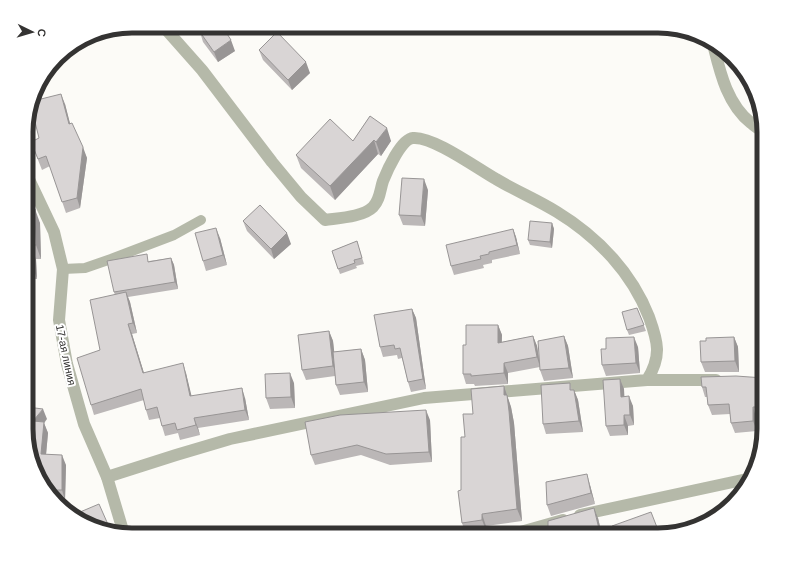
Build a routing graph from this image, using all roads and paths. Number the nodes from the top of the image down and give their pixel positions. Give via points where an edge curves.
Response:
1 (169, 33) edge
2 (715, 51) edge
3 (757, 126) edge
4 (33, 188) edge
5 (201, 220) dead end
6 (63, 269) junction
7 (647, 380) junction
8 (728, 380) edge
9 (107, 478) junction
10 (743, 480) edge
11 (122, 527) edge
12 (535, 528) edge

1 - 7 street via 202,70 301,197 325,220 350,218 373,207 400,148 405,140 413,138 432,142 557,212 608,252 628,276 642,300 658,340 654,369
2 - 3 street via 728,94 742,116
4 - 6 street, 17-ая линия via 54,232
5 - 6 lane via 174,235 111,259 85,268
6 - 9 street, 17-ая линия via 59,320 67,364 84,424
7 - 8 street
7 - 9 street via 424,398 230,439
9 - 11 street, 17-ая линия
10 - 12 street via 592,512

